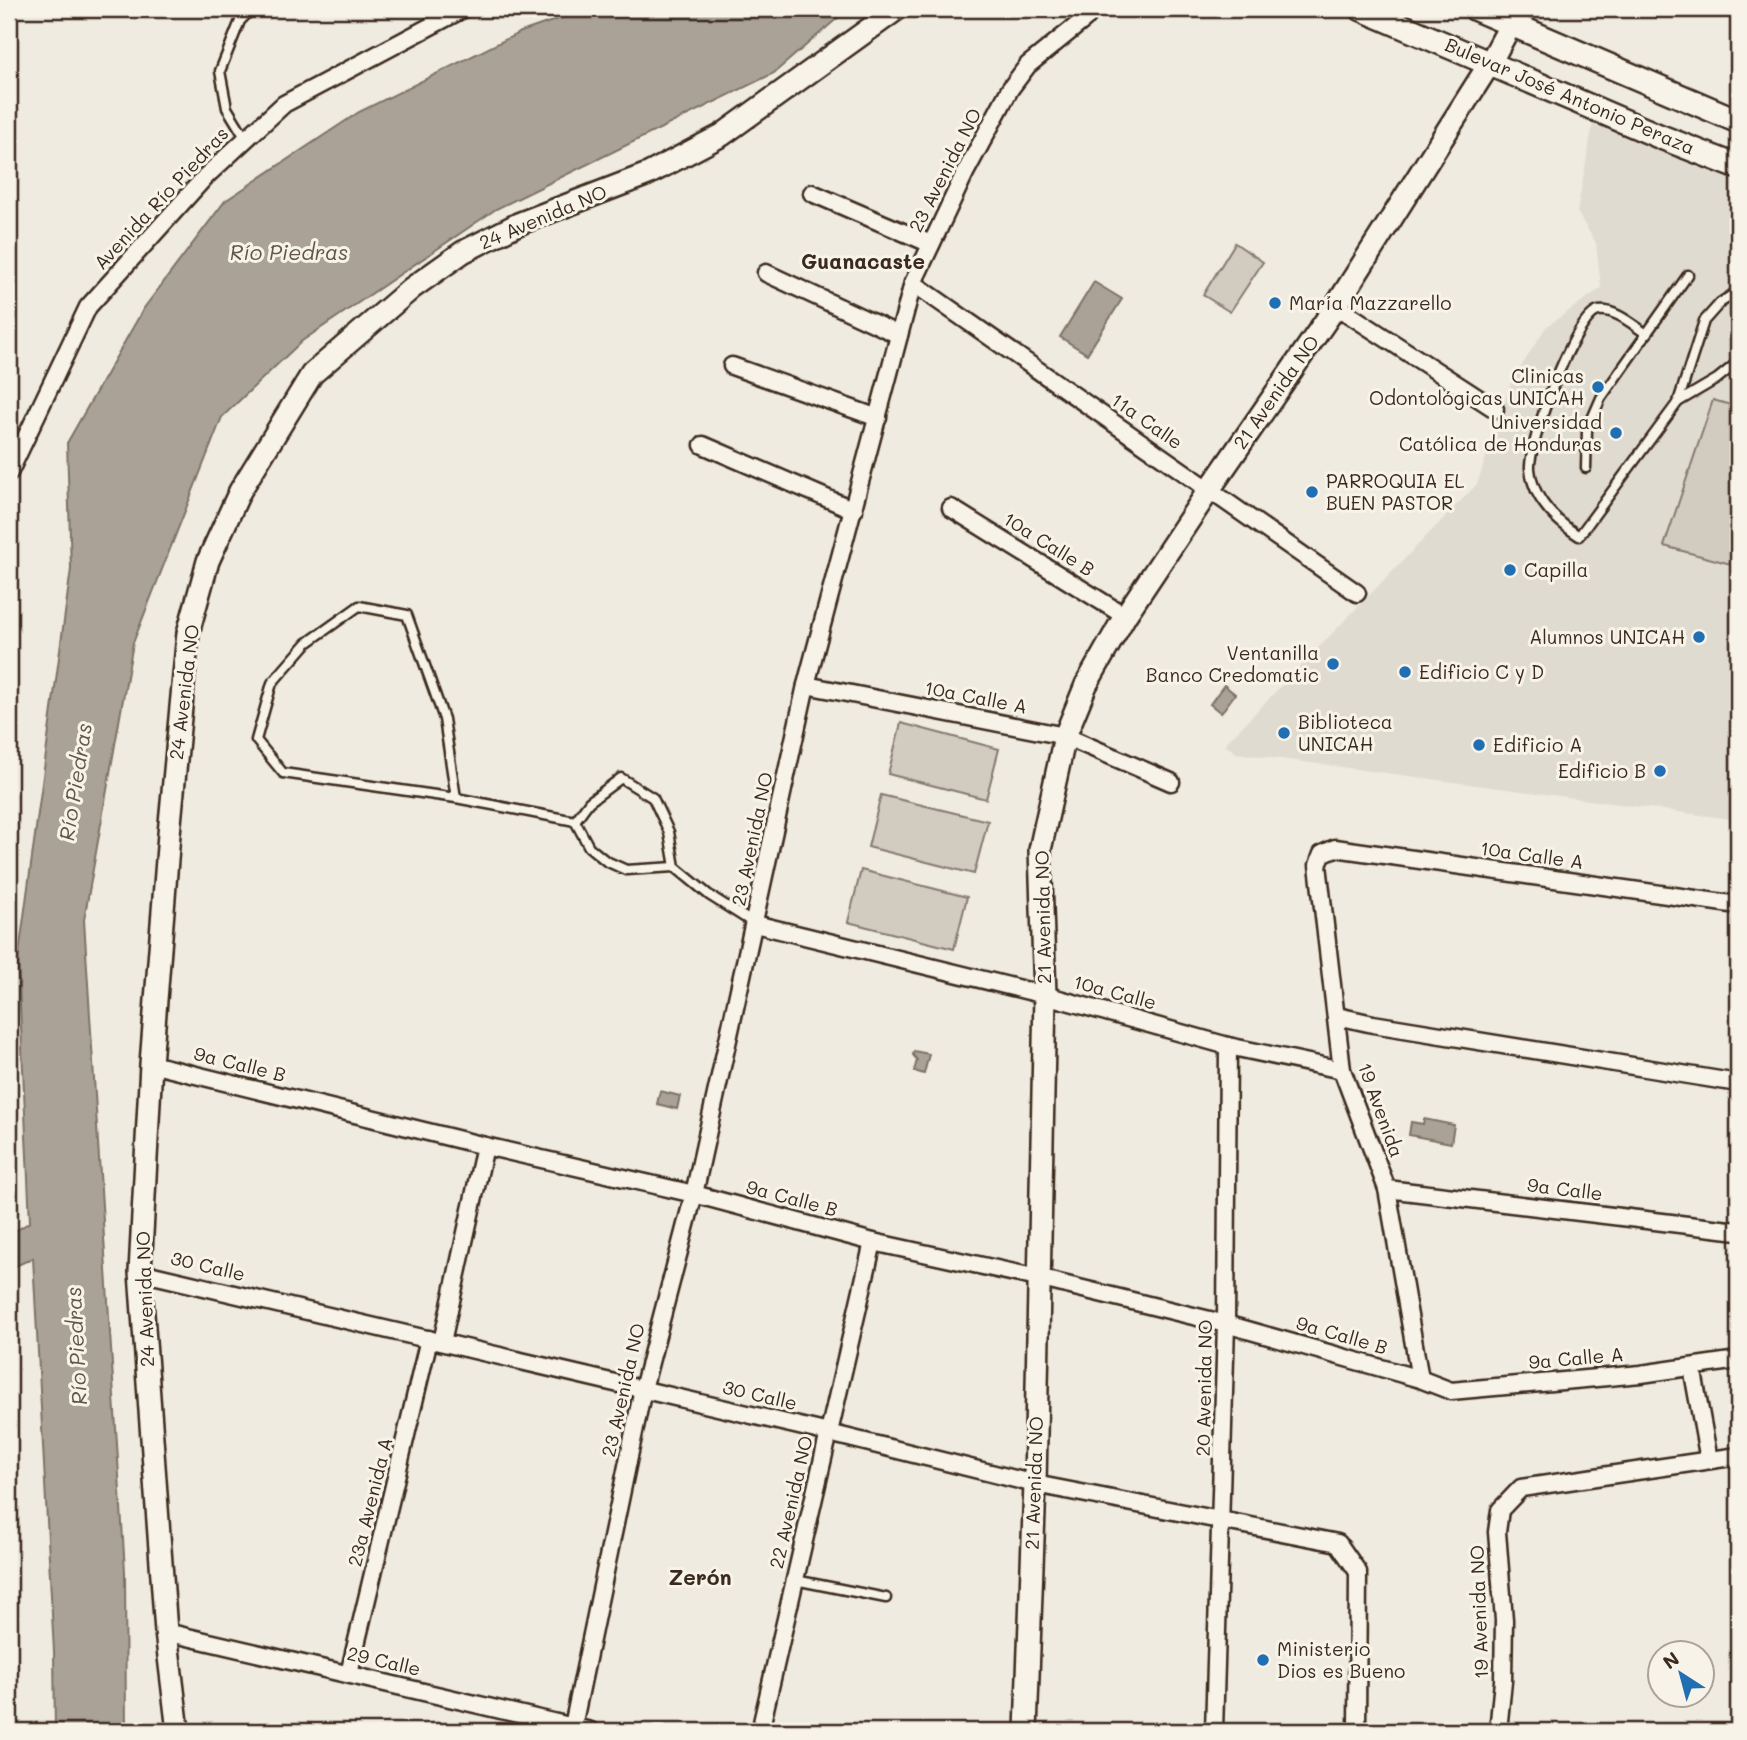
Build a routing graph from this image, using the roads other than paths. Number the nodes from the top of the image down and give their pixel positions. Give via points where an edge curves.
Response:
1 (252, 9) edge
2 (463, 9) edge
3 (897, 9) edge
4 (1093, 9) edge
5 (1362, 9) edge
6 (1476, 9) edge
7 (1511, 24) junction
8 (1490, 63) junction
9 (1738, 121) edge
10 (246, 139) junction
11 (1733, 167) edge
12 (813, 193) dead end
13 (931, 244) junction
14 (766, 273) dead end
15 (1689, 275) dead end
16 (913, 283) junction
17 (1738, 291) edge
18 (1336, 306) junction
19 (1647, 334) junction
20 (899, 335) junction
21 (1738, 362) edge
22 (732, 366) dead end
23 (1678, 402) junction
24 (1495, 409) dead end
25 (878, 418) junction
26 (703, 445) dead end
27 (1587, 468) dead end
28 (9, 473) edge
29 (1209, 490) junction
30 (951, 508) dead end
31 (854, 510) junction
32 (1357, 593) dead end
33 (1125, 616) junction
34 (806, 685) junction
35 (1065, 736) junction
36 (1171, 782) dead end
37 (456, 798) junction
38 (575, 821) junction
39 (1322, 854) joint
40 (675, 867) junction
41 (1738, 905) edge
42 (755, 924) junction
43 (1045, 995) junction
44 (1338, 1016) junction
45 (1228, 1046) junction
46 (151, 1064) junction
47 (1342, 1070) junction
48 (1738, 1083) edge
49 (485, 1146) junction
50 (1387, 1189) junction
51 (694, 1194) junction
52 (1738, 1231) edge
53 (873, 1242) junction
54 (140, 1272) junction
55 (1038, 1278) junction
56 (1226, 1324) junction
57 (436, 1341) junction
58 (1738, 1360) edge
59 (1692, 1367) junction
60 (1420, 1379) junction
61 (643, 1389) junction
62 (828, 1433) junction
63 (1738, 1456) edge
64 (1709, 1460) junction
65 (1035, 1484) junction
66 (1221, 1520) junction
67 (795, 1580) junction
68 (886, 1598) dead end
69 (166, 1632) junction
70 (349, 1674) junction
71 (573, 1729) edge
72 (178, 1731) edge
73 (590, 1731) edge
74 (760, 1731) edge
75 (1026, 1731) edge
76 (1214, 1731) edge
77 (1357, 1731) edge
78 (1498, 1731) edge

1 - 10 lane via 240,22 220,71 227,108
2 - 10 street, Avenida Río Piedras via 284,104
3 - 46 street, 24 Avenida NO via 722,135 648,174 518,224 463,252 412,288 312,374 240,491 208,561 188,633
4 - 13 street, 23 Avenida NO via 1028,65 1010,89
5 - 8 main road, Bulevar José Antonio Peraza
6 - 7 main road
7 - 8 street, 21 Avenida NO
7 - 9 main road
8 - 11 main road, Bulevar José Antonio Peraza
8 - 18 street, 21 Avenida NO
10 - 28 street, Avenida Río Piedras via 206,176 88,307
12 - 13 street
13 - 16 street, 23 Avenida NO
14 - 20 street
15 - 19 lane
16 - 20 street, 23 Avenida NO
16 - 29 street, 11a Calle
17 - 23 lane via 1704,321
18 - 24 street
18 - 29 street, 21 Avenida NO
19 - 23 lane via 1622,317 1594,312 1559,368 1530,468 1545,507 1560,524 1579,536
19 - 27 lane via 1601,398 1587,430
20 - 25 street, 23 Avenida NO
21 - 23 lane
22 - 25 street
25 - 31 street, 23 Avenida NO
26 - 31 street
29 - 32 street, 11a Calle
29 - 33 street, 21 Avenida NO
30 - 33 street, 10a Calle B
31 - 34 street, 23 Avenida NO
33 - 35 street, 21 Avenida NO via 1086,685
34 - 35 street, 10a Calle A
34 - 42 street, 23 Avenida NO
35 - 36 street, 10a Calle A
35 - 43 street, 21 Avenida NO via 1040,850
37 - 37 lane via 283,773 256,740 272,683 307,643 359,606 407,615 444,719
37 - 38 lane
38 - 40 lane via 589,847 606,861 626,870
38 - 40 lane via 589,802 621,778 653,798 670,832
39 - 41 street, 10a Calle A via 1335,848
39 - 44 street, 19 Avenida via 1318,865
40 - 42 lane
42 - 43 street, 10a Calle
42 - 51 street, 23 Avenida NO
43 - 45 street, 10a Calle
43 - 55 street, 21 Avenida NO
44 - 47 street, 19 Avenida
44 - 48 street
45 - 47 street, 10a Calle
45 - 56 street, 20 Avenida NO
46 - 49 street, 9a Calle B
46 - 54 street, 24 Avenida NO
47 - 50 street, 19 Avenida
49 - 51 street, 9a Calle B
49 - 57 street, 23a Avenida A
50 - 52 street, 9a Calle
50 - 60 street, 19 Avenida
51 - 53 street, 9a Calle B
51 - 61 street, 23 Avenida NO
53 - 55 street, 9a Calle B
53 - 62 street, 22 Avenida NO
54 - 57 street, 30 Calle
54 - 69 street, 24 Avenida NO
55 - 56 street, 9a Calle B
55 - 65 street, 21 Avenida NO
56 - 60 street, 9a Calle B
56 - 66 street, 20 Avenida NO
57 - 61 street, 30 Calle
57 - 70 street, 23a Avenida A via 411,1422
58 - 59 street, 9a Calle A
59 - 60 street, 9a Calle A via 1451,1391
59 - 64 street
61 - 62 street, 30 Calle
61 - 71 street, 23 Avenida NO
62 - 65 street, 30 Calle
62 - 67 street, 22 Avenida NO
63 - 64 street
64 - 78 street, 19 Avenida NO via 1521,1488 1500,1510 1497,1532 1504,1620
65 - 66 street, 30 Calle
65 - 75 street, 21 Avenida NO
66 - 76 street, 20 Avenida NO
66 - 77 street, 30 Calle via 1338,1543 1358,1572
67 - 68 lane
67 - 74 street, 22 Avenida NO
69 - 70 street, 29 Calle
69 - 72 street, 24 Avenida NO
70 - 71 street, 29 Calle
71 - 73 street, 29 Calle

